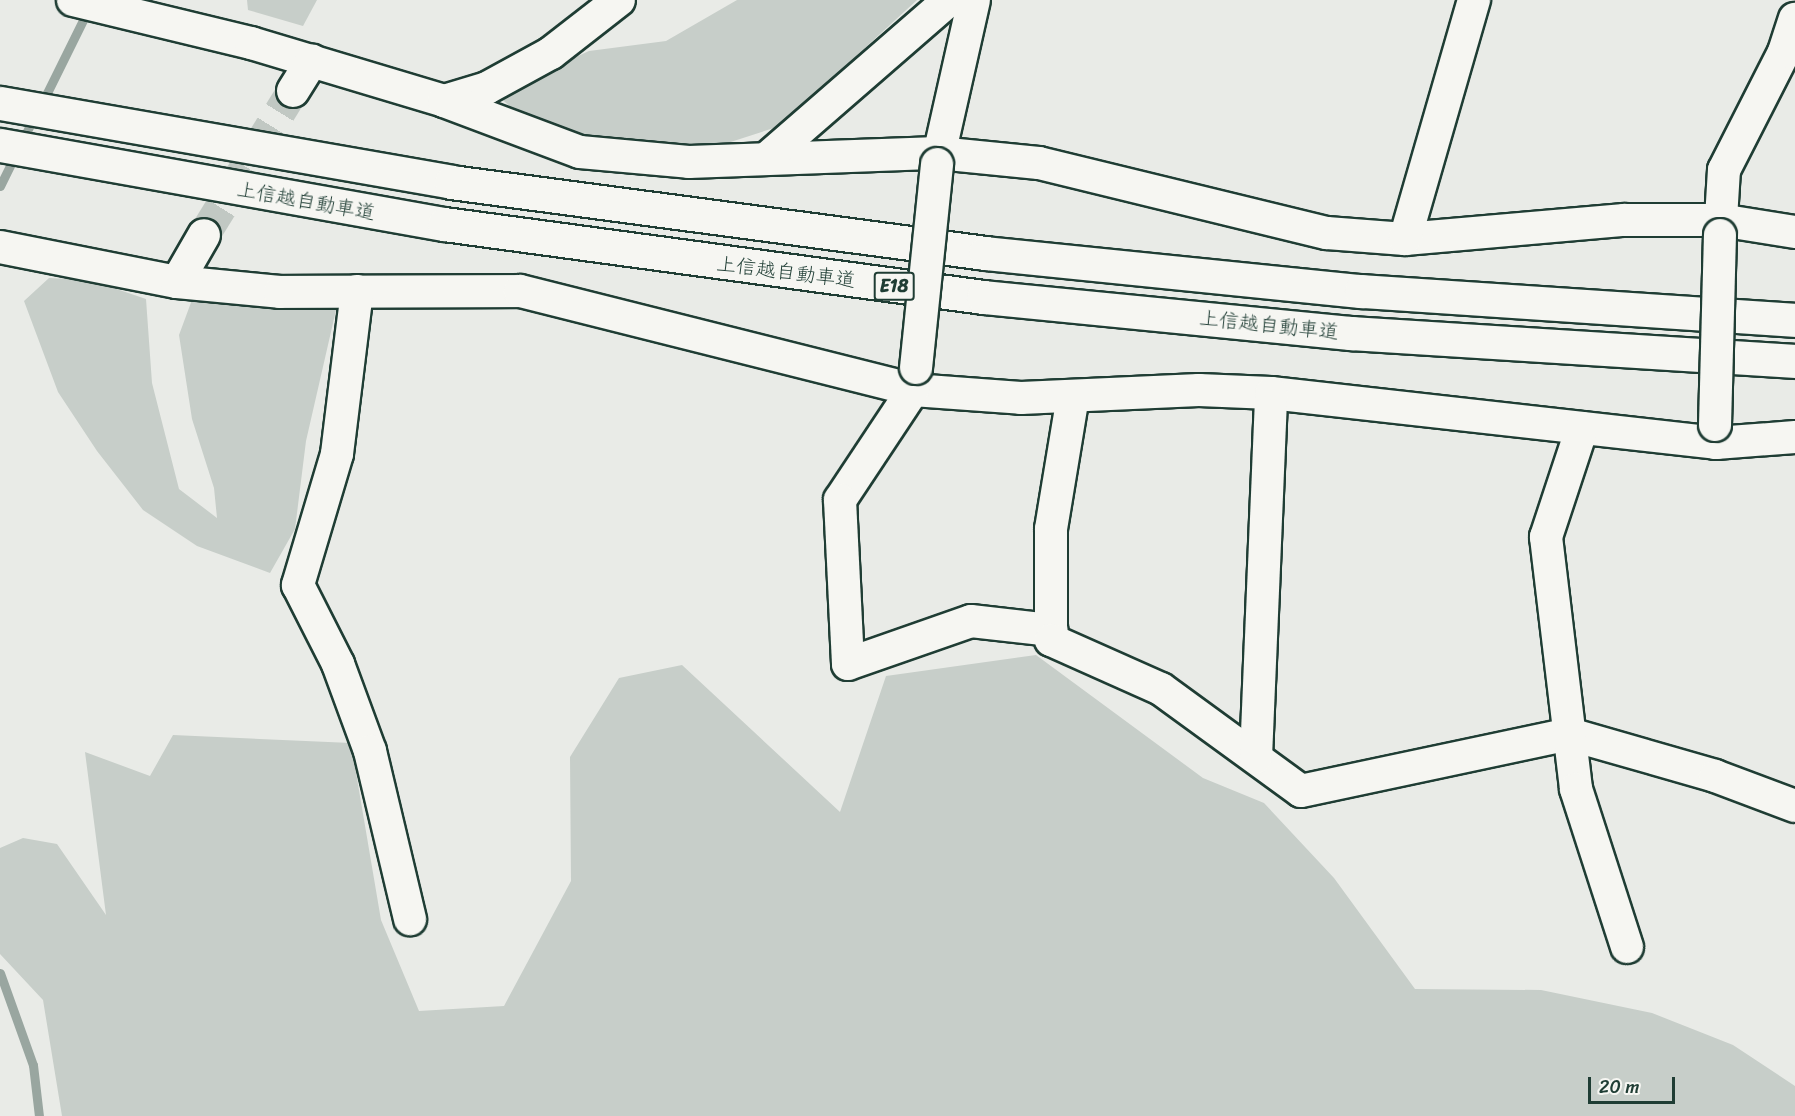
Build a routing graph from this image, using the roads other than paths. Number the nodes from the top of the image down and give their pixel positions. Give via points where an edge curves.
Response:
1 (73, 0) edge
2 (619, 0) edge
3 (949, 0) edge
4 (974, 0) edge
5 (1474, 0) edge
6 (1795, 19) edge
7 (312, 62) junction
8 (293, 91) tunnel mouth
9 (444, 101) junction
10 (0, 103) edge
11 (0, 145) edge
12 (766, 159) junction
13 (938, 159) junction
14 (1720, 228) junction
15 (1795, 232) edge
16 (204, 235) tunnel mouth
17 (1405, 240) junction
18 (0, 246) edge
19 (177, 282) junction
20 (357, 291) junction
21 (1795, 320) edge
22 (1795, 361) edge
23 (914, 379) junction
24 (1272, 393) junction
25 (1073, 396) junction
26 (1582, 428) junction
27 (1716, 434) junction
28 (1795, 437) edge
29 (1051, 630) junction
30 (1569, 734) junction
31 (1256, 757) junction
32 (1795, 806) edge
33 (410, 919) dead end
34 (1627, 947) dead end

1 - 7 street
2 - 9 street via 551,53 487,88
3 - 12 street
4 - 13 street
5 - 17 street
6 - 14 street via 1724,170
7 - 8 street
7 - 9 street
9 - 12 street via 580,152 689,162
10 - 21 highway, 上信越自動車道 / E18 via 451,182 974,252 1373,292
11 - 22 highway, 上信越自動車道 / E18 via 455,225 983,297 1351,333
12 - 13 street
13 - 17 street via 1039,163 1327,233
13 - 23 street, bridge
14 - 15 street
14 - 17 street via 1624,220
14 - 27 street, bridge
16 - 19 street
18 - 19 street
19 - 20 street via 280,292
20 - 23 street via 520,291
20 - 33 street via 337,454 298,585 338,664 370,751
23 - 25 street via 1021,398
23 - 29 street via 840,500 848,664 971,621
24 - 25 street
24 - 26 street
24 - 31 street
25 - 29 street via 1051,529
26 - 27 street
26 - 30 street via 1546,537
27 - 28 street
29 - 31 street via 1051,640 1161,689
30 - 31 street via 1301,791
30 - 32 street
30 - 34 street via 1576,789

